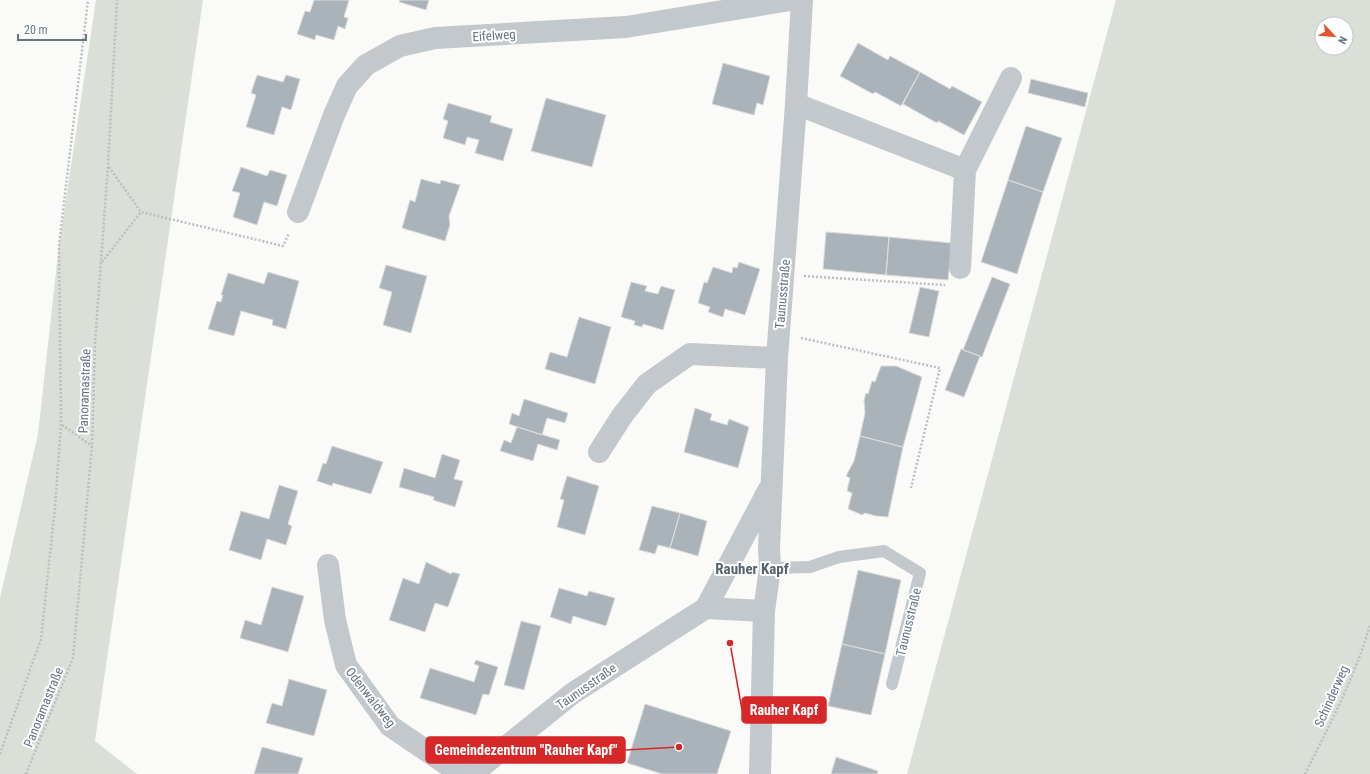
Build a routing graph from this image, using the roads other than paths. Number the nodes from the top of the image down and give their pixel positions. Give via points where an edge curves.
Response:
1 (790, 0) edge
2 (802, 0) edge
3 (1011, 78) dead end
4 (796, 104) junction
5 (964, 170) junction
6 (298, 212) road end
7 (960, 268) dead end
8 (777, 358) junction
9 (599, 452) dead end
10 (772, 485) junction
11 (328, 564) dead end
12 (770, 568) junction
13 (706, 608) junction
14 (764, 611) junction
15 (892, 684) dead end
16 (461, 774) edge
17 (472, 774) edge
18 (760, 774) edge

1 - 6 street, Eifelweg via 626,26 435,38 400,46 366,65 347,86
2 - 4 street, Taunusstraße
3 - 5 street
4 - 5 street
4 - 8 street, Taunusstraße
5 - 7 street
8 - 9 street via 690,354 647,384
8 - 10 street, Taunusstraße
10 - 12 street, Taunusstraße
10 - 13 street, Taunusstraße
11 - 16 street, Odenwaldweg via 335,620 346,665 390,726
12 - 14 street, Taunusstraße
12 - 15 lane, Taunusstraße via 810,567 839,556 884,551 920,573
13 - 14 street
13 - 17 street, Taunusstraße via 573,694
14 - 18 street, Taunusstraße

